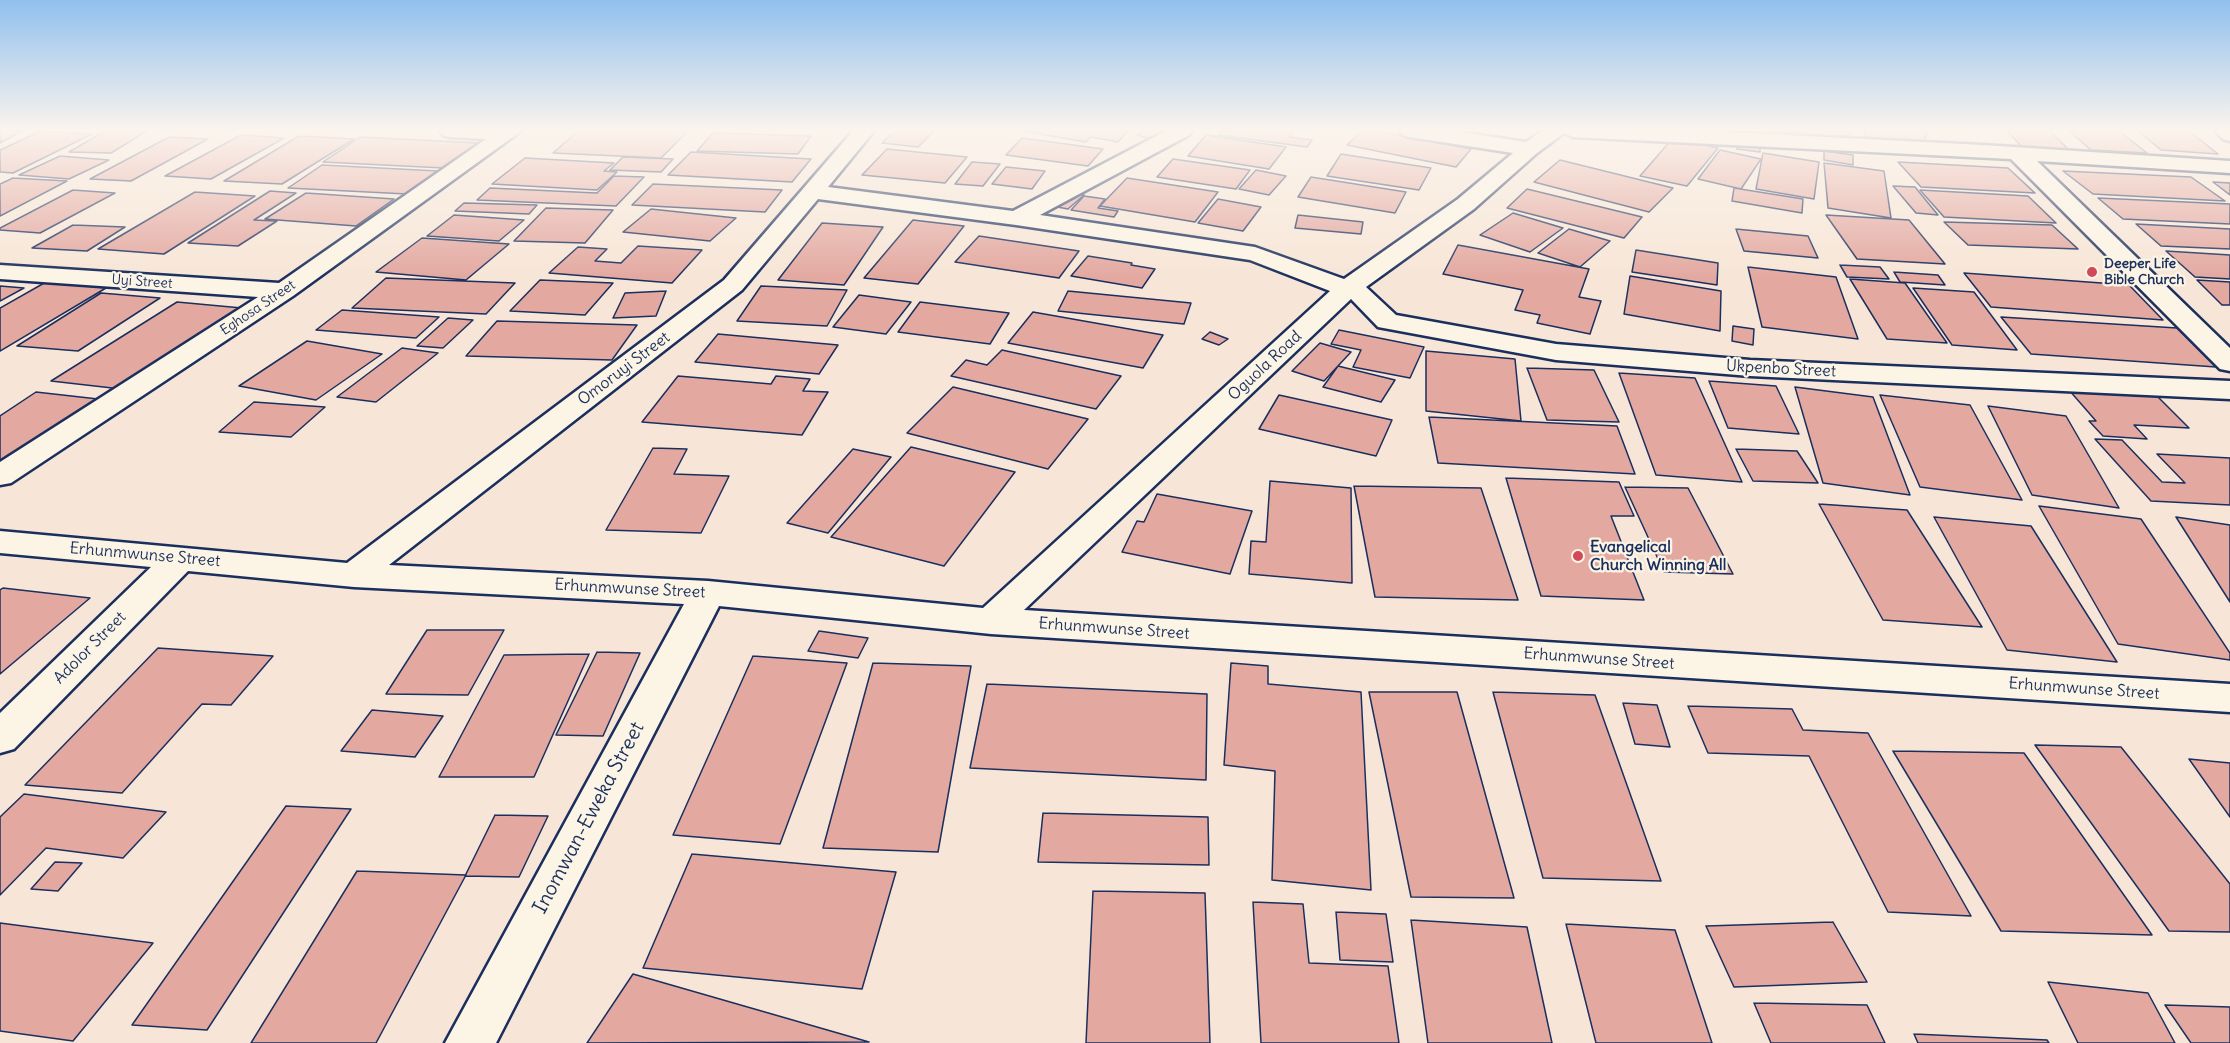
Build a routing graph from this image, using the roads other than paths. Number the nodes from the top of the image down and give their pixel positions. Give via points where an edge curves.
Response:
1 (443, 180) edge
2 (823, 180) edge
3 (1089, 180) edge
4 (1494, 180) edge
5 (2044, 180) edge
6 (812, 192) junction
7 (1016, 218) junction
8 (0, 272) edge
9 (1348, 288) junction
10 (284, 291) junction
11 (2230, 363) edge
12 (2230, 390) edge
13 (0, 476) edge
14 (0, 542) edge
15 (180, 559) junction
16 (354, 575) junction
17 (708, 593) junction
18 (991, 621) junction
19 (2230, 698) edge
20 (0, 738) edge
21 (470, 1043) edge

1 - 10 street, Eghosa Street
2 - 6 street, Omoruyi Street
3 - 7 street
4 - 9 street, Oguola Road
5 - 11 street
6 - 7 street, Ukpenbo Street
6 - 16 street, Omoruyi Street via 733,285
7 - 9 street, Ukpenbo Street via 1255,254
8 - 10 street, Uyi Street
9 - 12 street, Ukpenbo Street via 1361,294 1387,321 1556,352 1750,368
9 - 18 street, Oguola Road
10 - 13 street, Eghosa Street
14 - 15 street, Erhunmwunse Street
15 - 16 street, Erhunmwunse Street
15 - 20 street, Adolor Street
16 - 17 street, Erhunmwunse Street
17 - 18 street, Erhunmwunse Street
17 - 21 street, Inomwan-Eweka Street
18 - 19 street, Erhunmwunse Street

